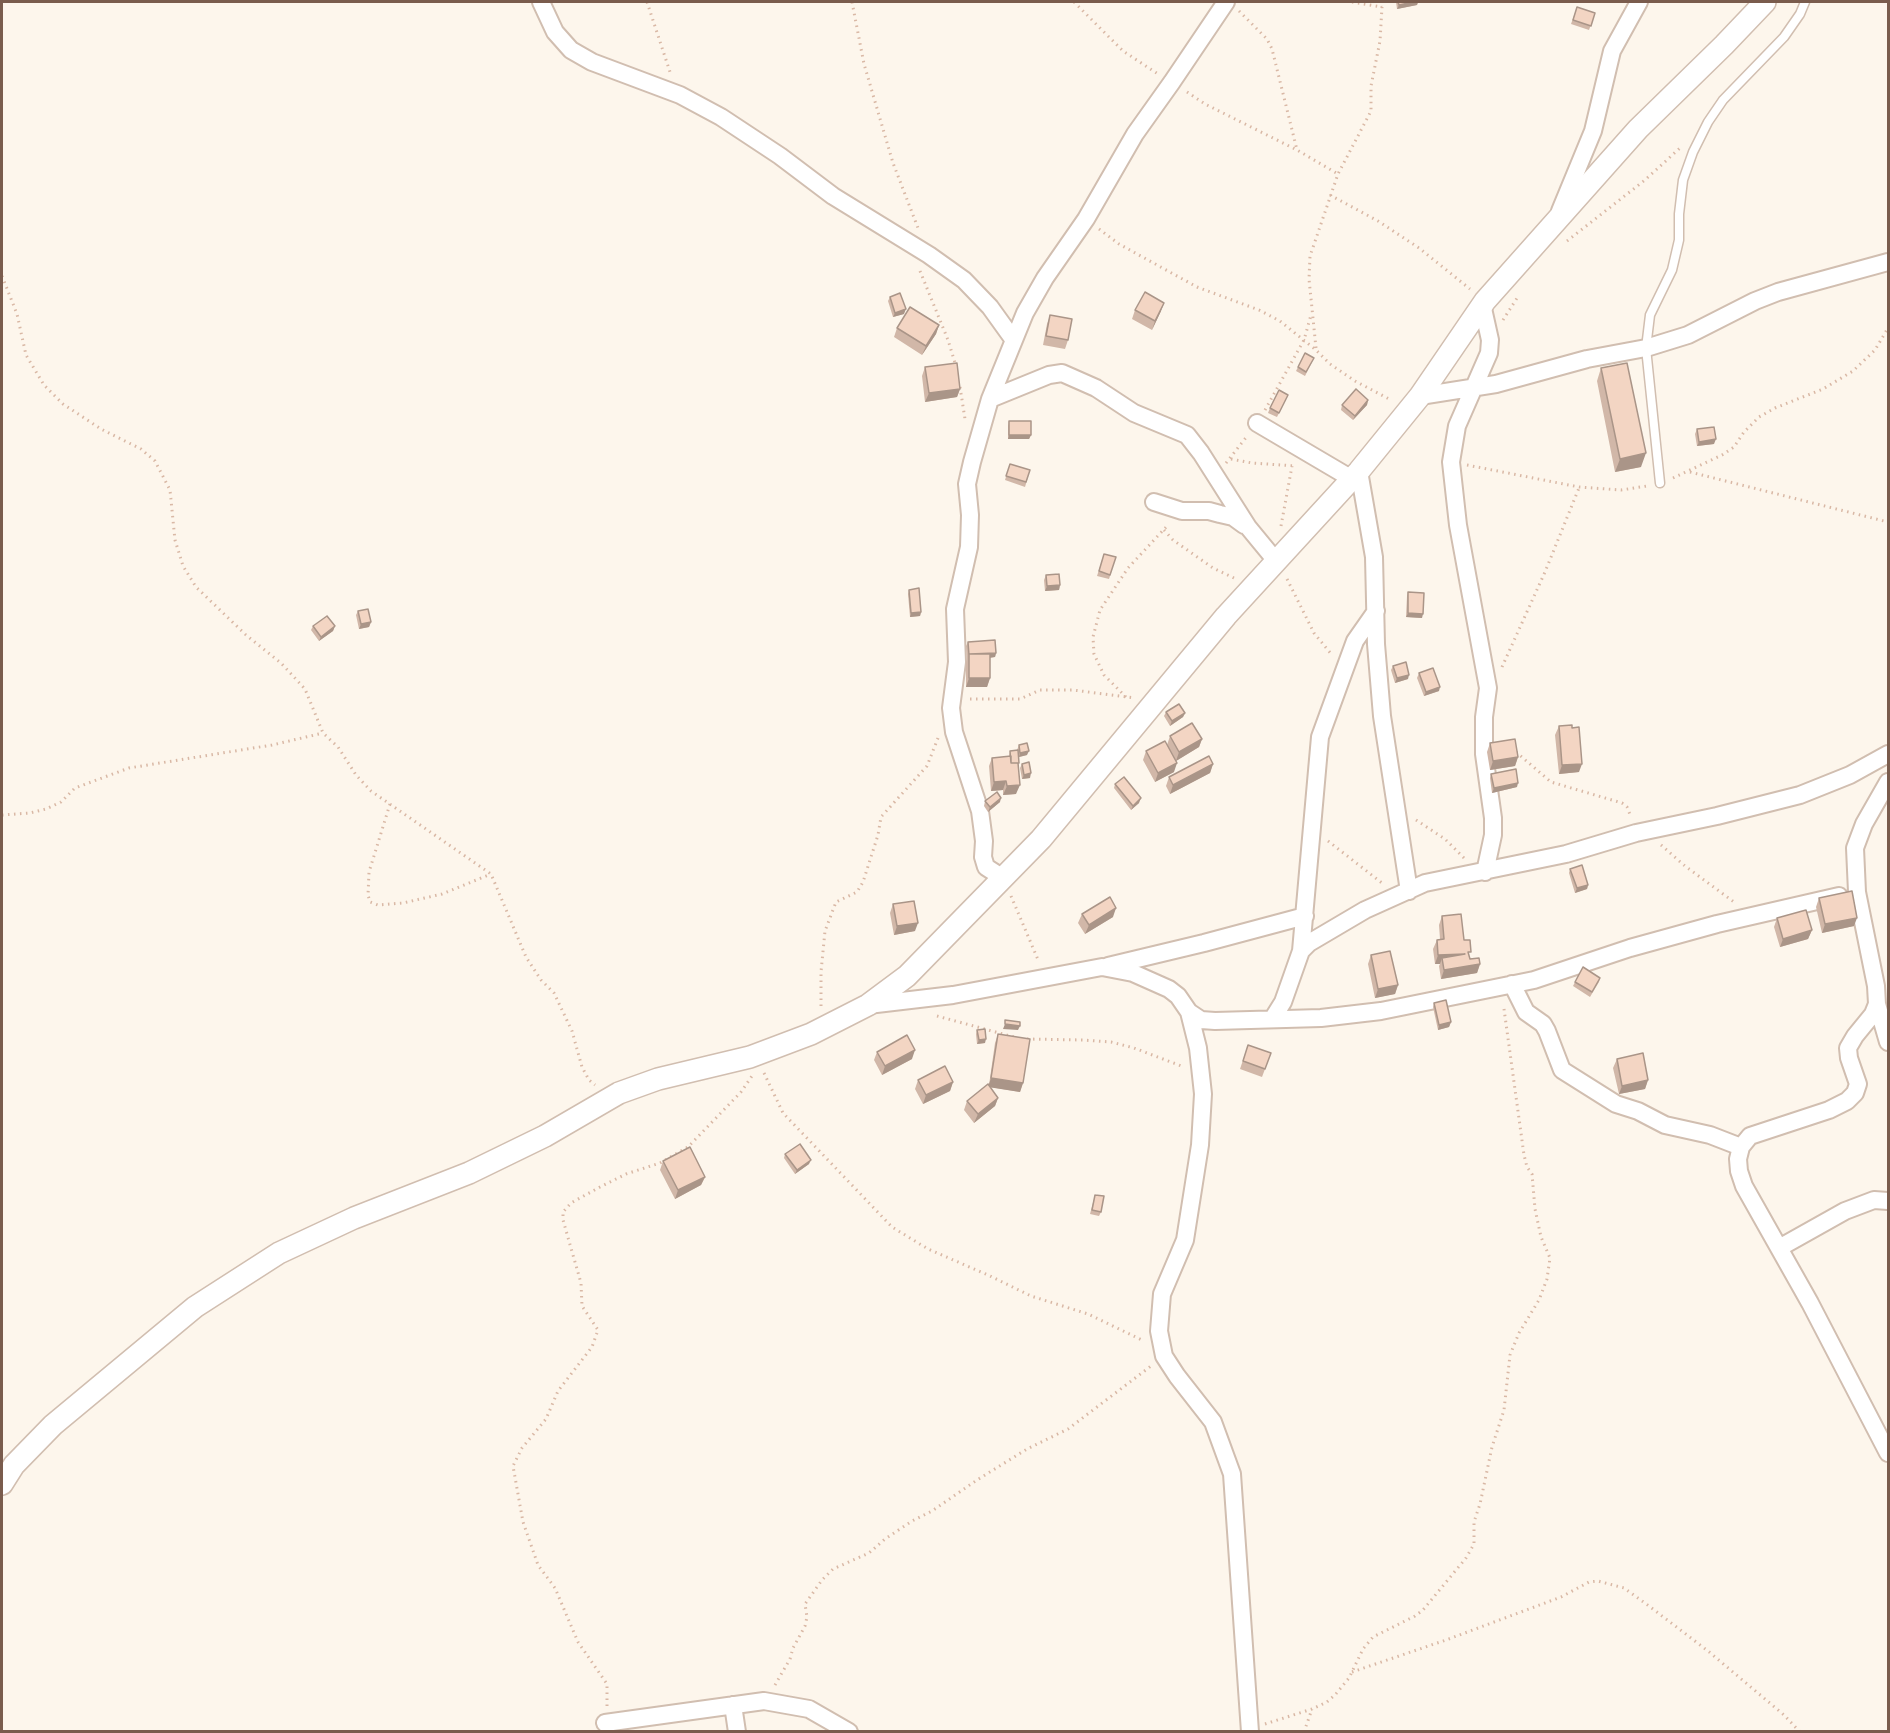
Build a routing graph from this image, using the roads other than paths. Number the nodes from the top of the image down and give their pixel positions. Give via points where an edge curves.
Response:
1 (541, 2) edge
2 (1639, 2) edge
3 (1765, 2) edge
4 (1805, 2) edge
5 (1231, 4) edge
6 (1557, 220) junction
7 (1888, 262) edge
8 (1484, 303) junction
9 (1013, 339) junction
10 (1646, 348) junction
11 (1474, 388) junction
12 (990, 399) junction
13 (1414, 403) junction
14 (1257, 423) dead end
15 (1355, 475) junction
16 (1660, 483) road end
17 (1154, 502) dead end
18 (1248, 527) junction
19 (1281, 556) junction
20 (1376, 612) junction
21 (1888, 754) edge
22 (1888, 782) edge
23 (1481, 872) junction
24 (1003, 878) junction
25 (1857, 892) junction
26 (1403, 893) junction
27 (1305, 916) junction
28 (1301, 951) junction
29 (1101, 967) junction
30 (1507, 986) junction
31 (1877, 1004) junction
32 (868, 1005) junction
33 (1189, 1012) junction
34 (1273, 1018) junction
35 (1888, 1042) edge
36 (1741, 1147) junction
37 (1888, 1201) edge
38 (1779, 1248) junction
39 (1888, 1453) edge
40 (2, 1484) edge
41 (733, 1705) junction
42 (605, 1723) road end
43 (737, 1731) edge
44 (849, 1731) edge
45 (1250, 1731) edge

1 - 9 street via 555,32 570,50 680,95 721,117 833,196 964,280
2 - 6 street via 1612,51 1593,131
3 - 6 street via 1638,129
4 - 10 lane via 1784,37 1723,100 1693,152 1683,180 1679,240 1672,270 1650,315
5 - 9 street via 1135,134 1086,219 1045,278
6 - 8 street
7 - 10 street via 1778,292 1688,335
8 - 11 street via 1489,353
8 - 13 street
9 - 12 street
10 - 11 street
10 - 16 lane
11 - 13 street
11 - 23 street via 1457,426 1451,462 1458,525 1488,688 1484,754 1493,835
12 - 18 street via 1049,375 1075,377 1134,413 1187,435
12 - 24 street via 967,484 970,541 954,609 957,662 952,704 954,732 980,811 986,867
13 - 15 street
14 - 15 street via 1324,463
15 - 19 street
15 - 20 street via 1374,557
17 - 18 street via 1182,511 1209,511 1233,517
18 - 19 street
19 - 24 street via 1226,616 1041,839
20 - 26 street via 1382,716
20 - 27 street via 1355,641 1320,738
21 - 23 street via 1850,776 1800,795
22 - 25 street via 1855,849
23 - 26 street via 1425,883
24 - 32 street via 907,976
25 - 30 street via 1630,948
25 - 31 street
26 - 28 street via 1317,937
27 - 28 street
27 - 29 street
28 - 34 street via 1283,1002
29 - 32 street via 952,995
29 - 33 street via 1133,973 1169,989
30 - 34 street via 1381,1011 1321,1018
30 - 36 street via 1526,1012 1543,1024 1562,1070 1616,1104 1665,1125
31 - 35 street
31 - 36 street via 1848,1048 1858,1084 1855,1093 1829,1110 1750,1136
32 - 40 street via 759,1059 658,1079 619,1093 545,1136 469,1173 392,1202 279,1253 195,1307 53,1425 14,1465
33 - 34 street via 1207,1021
33 - 45 street via 1203,1094 1200,1145 1185,1240 1162,1294 1159,1331 1163,1353 1212,1422 1232,1474
36 - 38 street via 1739,1171 1744,1185
37 - 38 street via 1874,1200 1845,1211
38 - 39 street
41 - 42 street
41 - 43 street
41 - 44 street via 764,1701 809,1709

